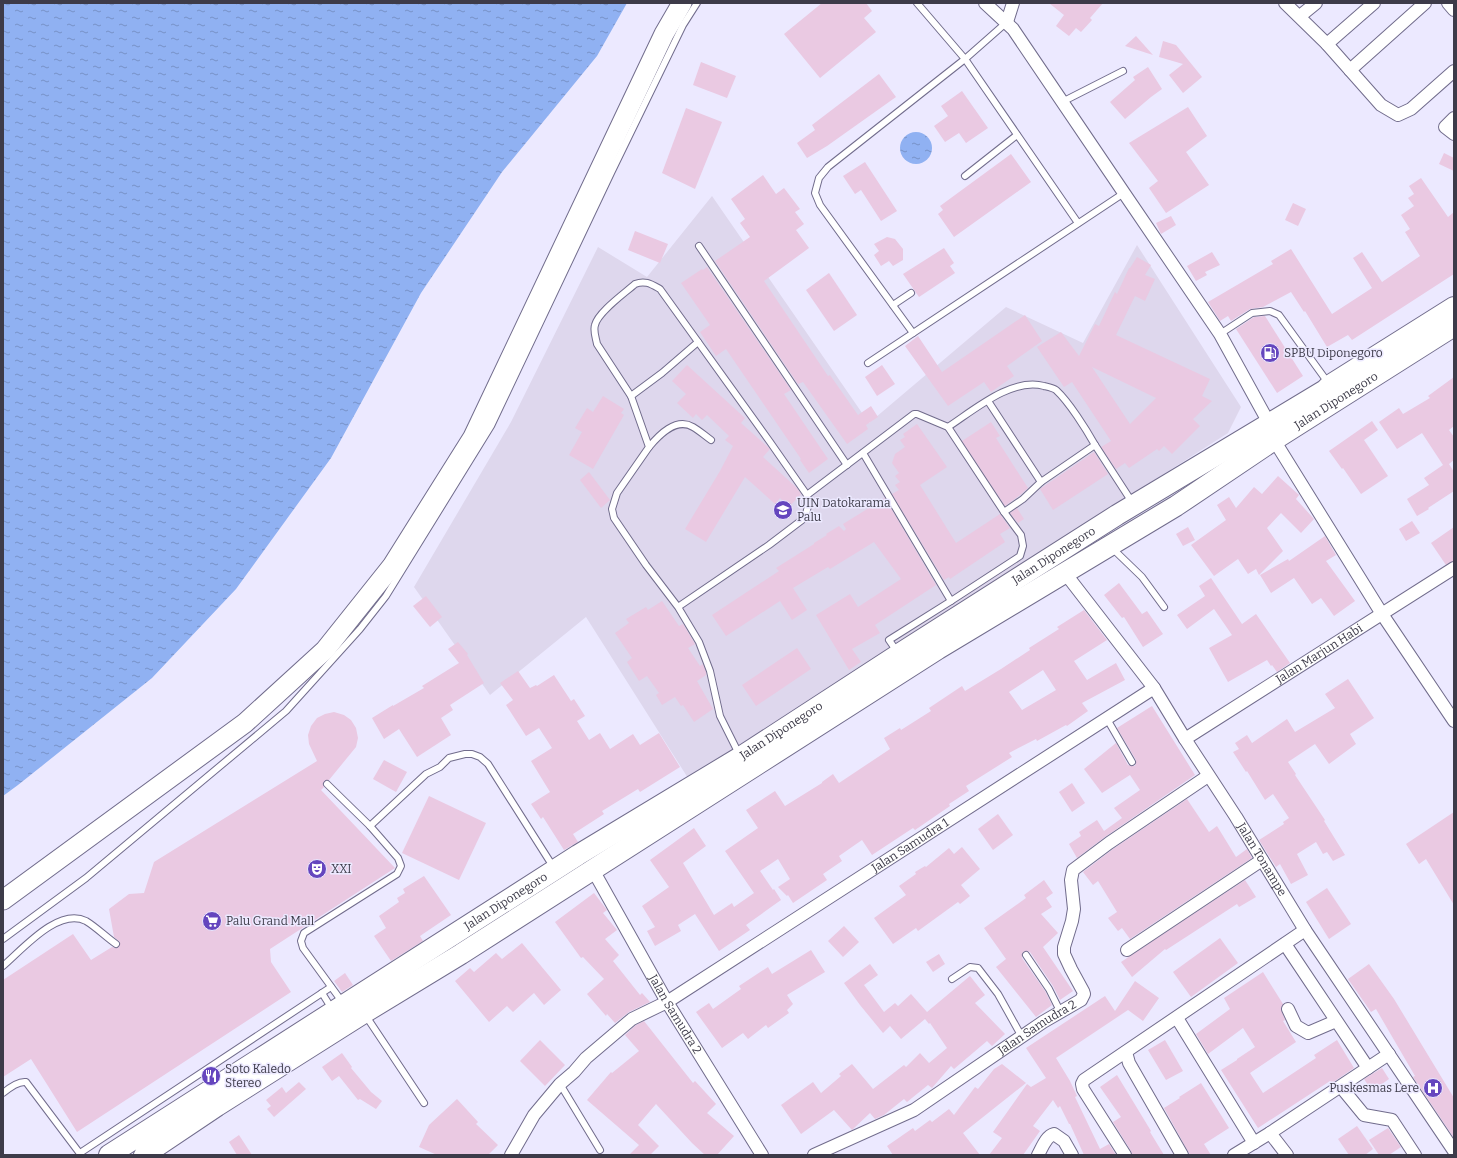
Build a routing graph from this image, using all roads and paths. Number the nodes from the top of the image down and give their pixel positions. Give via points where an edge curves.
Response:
1 (682, 3) edge
2 (697, 3) edge
3 (917, 3) edge
4 (985, 3) edge
5 (1013, 3) edge
6 (1285, 3) edge
7 (1316, 3) edge
8 (1374, 3) edge
9 (1425, 3) edge
10 (1448, 3) edge
11 (1454, 10) edge
12 (1300, 16) junction
13 (1007, 22) junction
14 (1327, 44) junction
15 (965, 59) junction
16 (1350, 70) junction
17 (1123, 71) dead end
18 (1454, 71) edge
19 (1062, 102) junction
20 (1454, 118) edge
21 (1454, 134) edge
22 (1017, 135) junction
23 (965, 176) dead end
24 (1124, 193) junction
25 (1078, 223) junction
26 (699, 246) dead end
27 (911, 293) dead end
28 (893, 305) junction
29 (1454, 306) edge
30 (1454, 326) edge
31 (913, 333) junction
32 (1220, 334) junction
33 (698, 342) junction
34 (868, 363) dead end
35 (1333, 392) junction
36 (631, 396) junction
37 (988, 401) junction
38 (948, 427) junction
39 (1271, 431) junction
40 (711, 440) dead end
41 (1095, 445) junction
42 (649, 447) junction
43 (863, 453) junction
44 (847, 464) junction
45 (1041, 482) junction
46 (807, 495) junction
47 (1126, 510) junction
48 (1004, 512) junction
49 (1131, 532) junction
50 (1110, 546) junction
51 (1454, 568) edge
52 (1065, 573) junction
53 (951, 601) junction
54 (678, 607) junction
55 (1164, 607) dead end
56 (1382, 614) junction
57 (899, 654) junction
58 (1154, 688) junction
59 (1107, 719) junction
60 (1454, 721) edge
61 (1185, 739) junction
62 (742, 756) junction
63 (1132, 762) dead end
64 (1208, 776) junction
65 (327, 784) dead end
66 (370, 826) junction
67 (1262, 860) junction
68 (555, 869) junction
69 (593, 870) junction
70 (3, 900) edge
71 (1305, 930) junction
72 (3, 939) edge
73 (116, 944) dead end
74 (1285, 944) junction
75 (1127, 950) dead end
76 (1026, 955) dead end
77 (3, 966) edge
78 (952, 979) dead end
79 (332, 987) junction
80 (322, 993) junction
81 (667, 1002) junction
82 (339, 1008) junction
83 (1288, 1009) dead end
84 (1060, 1011) junction
85 (364, 1013) junction
86 (1177, 1018) junction
87 (1336, 1021) junction
88 (1022, 1037) junction
89 (1126, 1052) junction
90 (1389, 1054) junction
91 (1368, 1068) junction
92 (560, 1084) junction
93 (1340, 1087) junction
94 (3, 1093) edge
95 (424, 1103) dead end
96 (1270, 1133) junction
97 (1254, 1143) junction
98 (600, 1150) dead end
99 (1454, 1151) edge
100 (81, 1154) edge
101 (148, 1154) edge
102 (109, 1155) edge
103 (511, 1155) edge
104 (762, 1155) edge
105 (814, 1155) edge
106 (1038, 1155) edge
107 (1072, 1155) edge
108 (1125, 1155) edge
109 (1182, 1155) edge
110 (1234, 1155) edge
111 (1287, 1155) edge
112 (1415, 1155) edge

1 - 70 main road via 664,34 473,437 392,566 325,650 245,723
2 - 72 lane via 611,173 491,426 386,596 360,629 286,711 86,878
3 - 15 lane
4 - 13 street
5 - 13 street
6 - 12 street
7 - 12 street
8 - 14 street
9 - 16 street
10 - 11 street
12 - 14 street
13 - 15 lane
13 - 19 street
14 - 16 street
15 - 22 lane
15 - 28 lane via 828,167 819,178 815,193 820,205
16 - 18 street via 1381,105 1398,115 1411,109
17 - 19 lane
19 - 24 street
20 - 21 street via 1445,127
22 - 23 lane
22 - 25 lane
24 - 25 lane
24 - 32 street
25 - 31 lane
26 - 44 lane
27 - 28 lane
28 - 31 lane
29 - 35 highway, Jalan Diponegoro
30 - 35 highway, Jalan Diponegoro
31 - 34 lane
32 - 35 lane via 1252,313 1270,311 1279,315
32 - 39 street
33 - 36 lane
33 - 36 lane via 660,289 643,281 635,284 599,316 595,325 597,344
33 - 46 lane
35 - 39 highway, Jalan Diponegoro
36 - 42 lane
37 - 38 lane
37 - 41 lane via 1016,386 1031,384 1055,389
37 - 45 lane
38 - 43 lane via 920,414 914,414
38 - 48 lane
39 - 47 highway, Jalan Diponegoro
39 - 49 highway, Jalan Diponegoro via 1176,506
39 - 56 street
40 - 42 lane via 686,425 668,429
41 - 45 lane
41 - 47 lane
42 - 54 lane via 617,493 612,514
43 - 44 lane
43 - 53 lane
44 - 46 lane
45 - 48 lane
46 - 54 lane via 808,506 802,520
47 - 49 highway
47 - 57 highway, Jalan Diponegoro
48 - 53 lane via 1021,535 1023,546 1020,556
49 - 50 highway, Jalan Diponegoro
50 - 52 highway, Jalan Diponegoro
50 - 55 lane via 1142,578
51 - 56 street, Jalan Marjun Habi
52 - 58 street, Jalan Tonampe
52 - 69 highway, Jalan Diponegoro via 938,649
53 - 57 lane via 889,640
54 - 62 lane via 699,642 710,671 720,716 738,753
56 - 60 street
56 - 61 street, Jalan Marjun Habi
57 - 62 highway, Jalan Diponegoro
58 - 59 street, Jalan Samudra 1
58 - 61 street, Jalan Tonampe
59 - 63 lane
59 - 81 street, Jalan Samudra 1
61 - 64 street, Jalan Tonampe
62 - 68 highway, Jalan Diponegoro
64 - 67 street, Jalan Tonampe
64 - 84 street, Jalan Samudra 2 via 1073,870 1071,880 1074,909 1064,954 1084,994 1081,1000
65 - 66 lane
66 - 68 lane via 426,774 449,758 472,754 488,764
66 - 79 lane via 398,858 401,866 397,874 304,933 301,941 303,948
67 - 71 street, Jalan Tonampe
67 - 75 street
68 - 82 highway, Jalan Diponegoro
69 - 81 street, Jalan Samudra 2
69 - 85 highway, Jalan Diponegoro
71 - 74 street
71 - 90 street, Jalan Tonampe
73 - 77 lane via 86,921 66,919 40,934
74 - 86 street
74 - 87 street
76 - 84 lane via 1049,989
78 - 88 lane via 970,967 978,968 998,994
79 - 80 lane
79 - 82 lane
80 - 82 lane
80 - 100 lane
81 - 92 street, Jalan Samudra 1 via 632,1019
81 - 104 street, Jalan Samudra 2
82 - 102 highway, Jalan Diponegoro
83 - 87 street via 1296,1026 1308,1033
84 - 88 street, Jalan Samudra 2
85 - 95 lane
85 - 101 highway, Jalan Diponegoro via 217,1106
86 - 89 street
86 - 97 street
87 - 91 street
88 - 105 street, Jalan Samudra 2 via 914,1110
89 - 108 street via 1084,1080 1082,1084
89 - 109 street via 1129,1063
90 - 91 street
90 - 99 street, Jalan Tonampe
91 - 93 street
92 - 98 lane
92 - 103 street, Jalan Samudra 1 via 534,1116
93 - 96 street
93 - 112 street via 1364,1115 1392,1120
94 - 100 lane via 26,1082
96 - 97 street
96 - 111 street
97 - 110 street
106 - 107 street via 1050,1135 1054,1134 1064,1141

